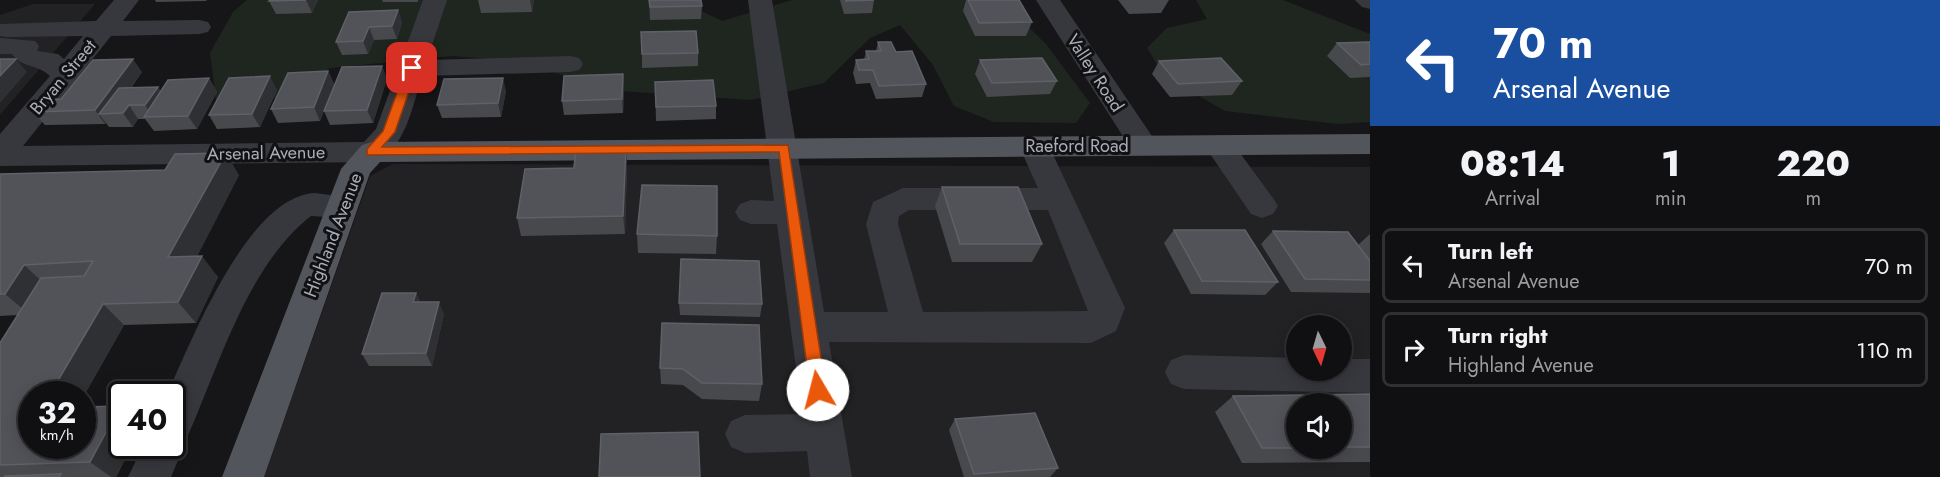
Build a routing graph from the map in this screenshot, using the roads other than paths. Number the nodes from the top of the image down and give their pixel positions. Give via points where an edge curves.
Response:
1 (127, 0) edge
2 (435, 0) edge
3 (760, 0) edge
4 (1048, 0) edge
5 (199, 27) dead end
6 (103, 29) junction
7 (4, 38) edge
8 (570, 64) dead end
9 (412, 68) junction
10 (65, 75) junction
11 (1370, 144) edge
12 (1143, 145) junction
13 (1219, 145) junction
14 (1034, 146) junction
15 (784, 148) junction
16 (372, 152) junction
17 (0, 155) edge
18 (1059, 199) junction
19 (342, 206) junction
20 (1262, 206) dead end
21 (751, 212) dead end
22 (793, 213) junction
23 (809, 327) junction
24 (910, 329) junction
25 (1184, 372) dead end
26 (1370, 376) edge
27 (186, 397) edge
28 (824, 432) junction
29 (745, 434) dead end
30 (158, 459) edge
31 (149, 477) edge
32 (243, 477) edge
33 (831, 477) edge

1 - 6 street, Bryan Street
2 - 9 street, Highland Avenue
3 - 15 street
4 - 12 street, Valley Road
5 - 6 street
6 - 7 street
6 - 10 street, Bryan Street
7 - 10 street via 26,46 26,56 49,60
8 - 9 street
9 - 16 street, Highland Avenue via 389,132
10 - 17 street, Bryan Street
11 - 13 main road, Raeford Road
12 - 13 main road, Raeford Road
12 - 14 main road, Raeford Road
13 - 20 street
14 - 15 main road, Raeford Road
14 - 18 street
15 - 16 main road, Arsenal Avenue
15 - 22 street
16 - 17 street, Arsenal Avenue
16 - 19 main road, Highland Avenue via 356,170
18 - 24 street via 903,199 884,210 882,224
18 - 24 street via 1107,308 1103,320 1092,328
19 - 27 street via 302,206 274,229 251,258
19 - 32 main road, Highland Avenue
21 - 22 street
22 - 23 street
23 - 24 street
23 - 28 street
25 - 26 street
28 - 29 street
28 - 33 street
30 - 31 street

